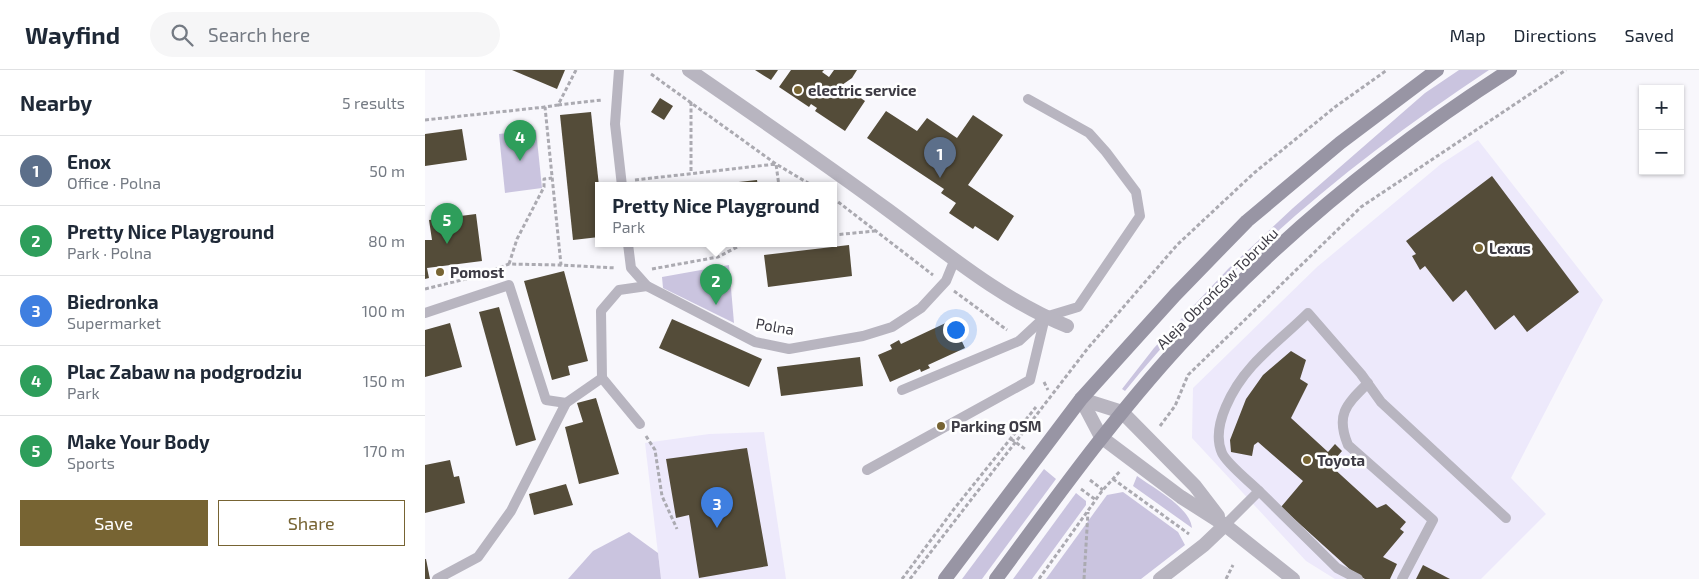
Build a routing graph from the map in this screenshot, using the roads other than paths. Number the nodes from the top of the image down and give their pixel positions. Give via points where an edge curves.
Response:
1 (619, 70) edge
2 (689, 70) edge
3 (1437, 70) edge
4 (1510, 70) edge
5 (1027, 99) dead end
6 (622, 182) edge
7 (628, 247) edge
8 (955, 259) junction
9 (647, 286) junction
10 (425, 312) edge
11 (1045, 317) junction
12 (1067, 326) dead end
13 (602, 378) junction
14 (1368, 383) junction
15 (902, 390) dead end
16 (1081, 399) junction
17 (566, 403) junction
18 (1122, 412) junction
19 (640, 424) road end
20 (1101, 437) junction
21 (867, 470) dead end
22 (1259, 491) junction
23 (1506, 518) dead end
24 (1225, 525) junction
25 (437, 579) edge
26 (945, 579) edge
27 (996, 579) edge
28 (1160, 579) edge
29 (1293, 579) edge
30 (1359, 579) edge
31 (1402, 579) edge

1 - 6 lane via 615,124
2 - 8 street via 806,150
3 - 16 main road, Aleja Obrońców Tobruku via 1340,143 1247,221
4 - 18 main road, Aleja Obrońców Tobruku via 1393,151 1317,213 1243,279
5 - 11 lane via 1089,134 1136,192 1140,216 1078,307
7 - 9 lane, Polna via 631,268
8 - 9 lane, Polna via 945,281 932,290 921,308 892,327 863,336 789,348 755,342
8 - 11 street
9 - 13 lane via 619,290 601,311
10 - 17 lane via 509,285 546,400
11 - 12 street
11 - 15 lane via 1019,341
11 - 21 lane via 1030,380
13 - 17 lane
13 - 19 lane
14 - 22 lane via 1308,313 1252,366 1233,393 1217,441 1223,455
14 - 23 lane via 1381,402
14 - 31 lane via 1346,405 1342,420 1348,445 1433,520
16 - 18 street
16 - 20 street
16 - 26 main road, Aleja Obrońców Tobruku
17 - 25 lane via 511,511 478,556
18 - 20 main road, Aleja Obrońców Tobruku
18 - 24 street via 1195,486
20 - 24 street via 1181,497
20 - 27 main road, Aleja Obrońców Tobruku
22 - 24 lane
22 - 30 lane via 1337,568
24 - 28 street via 1205,545
24 - 29 street

